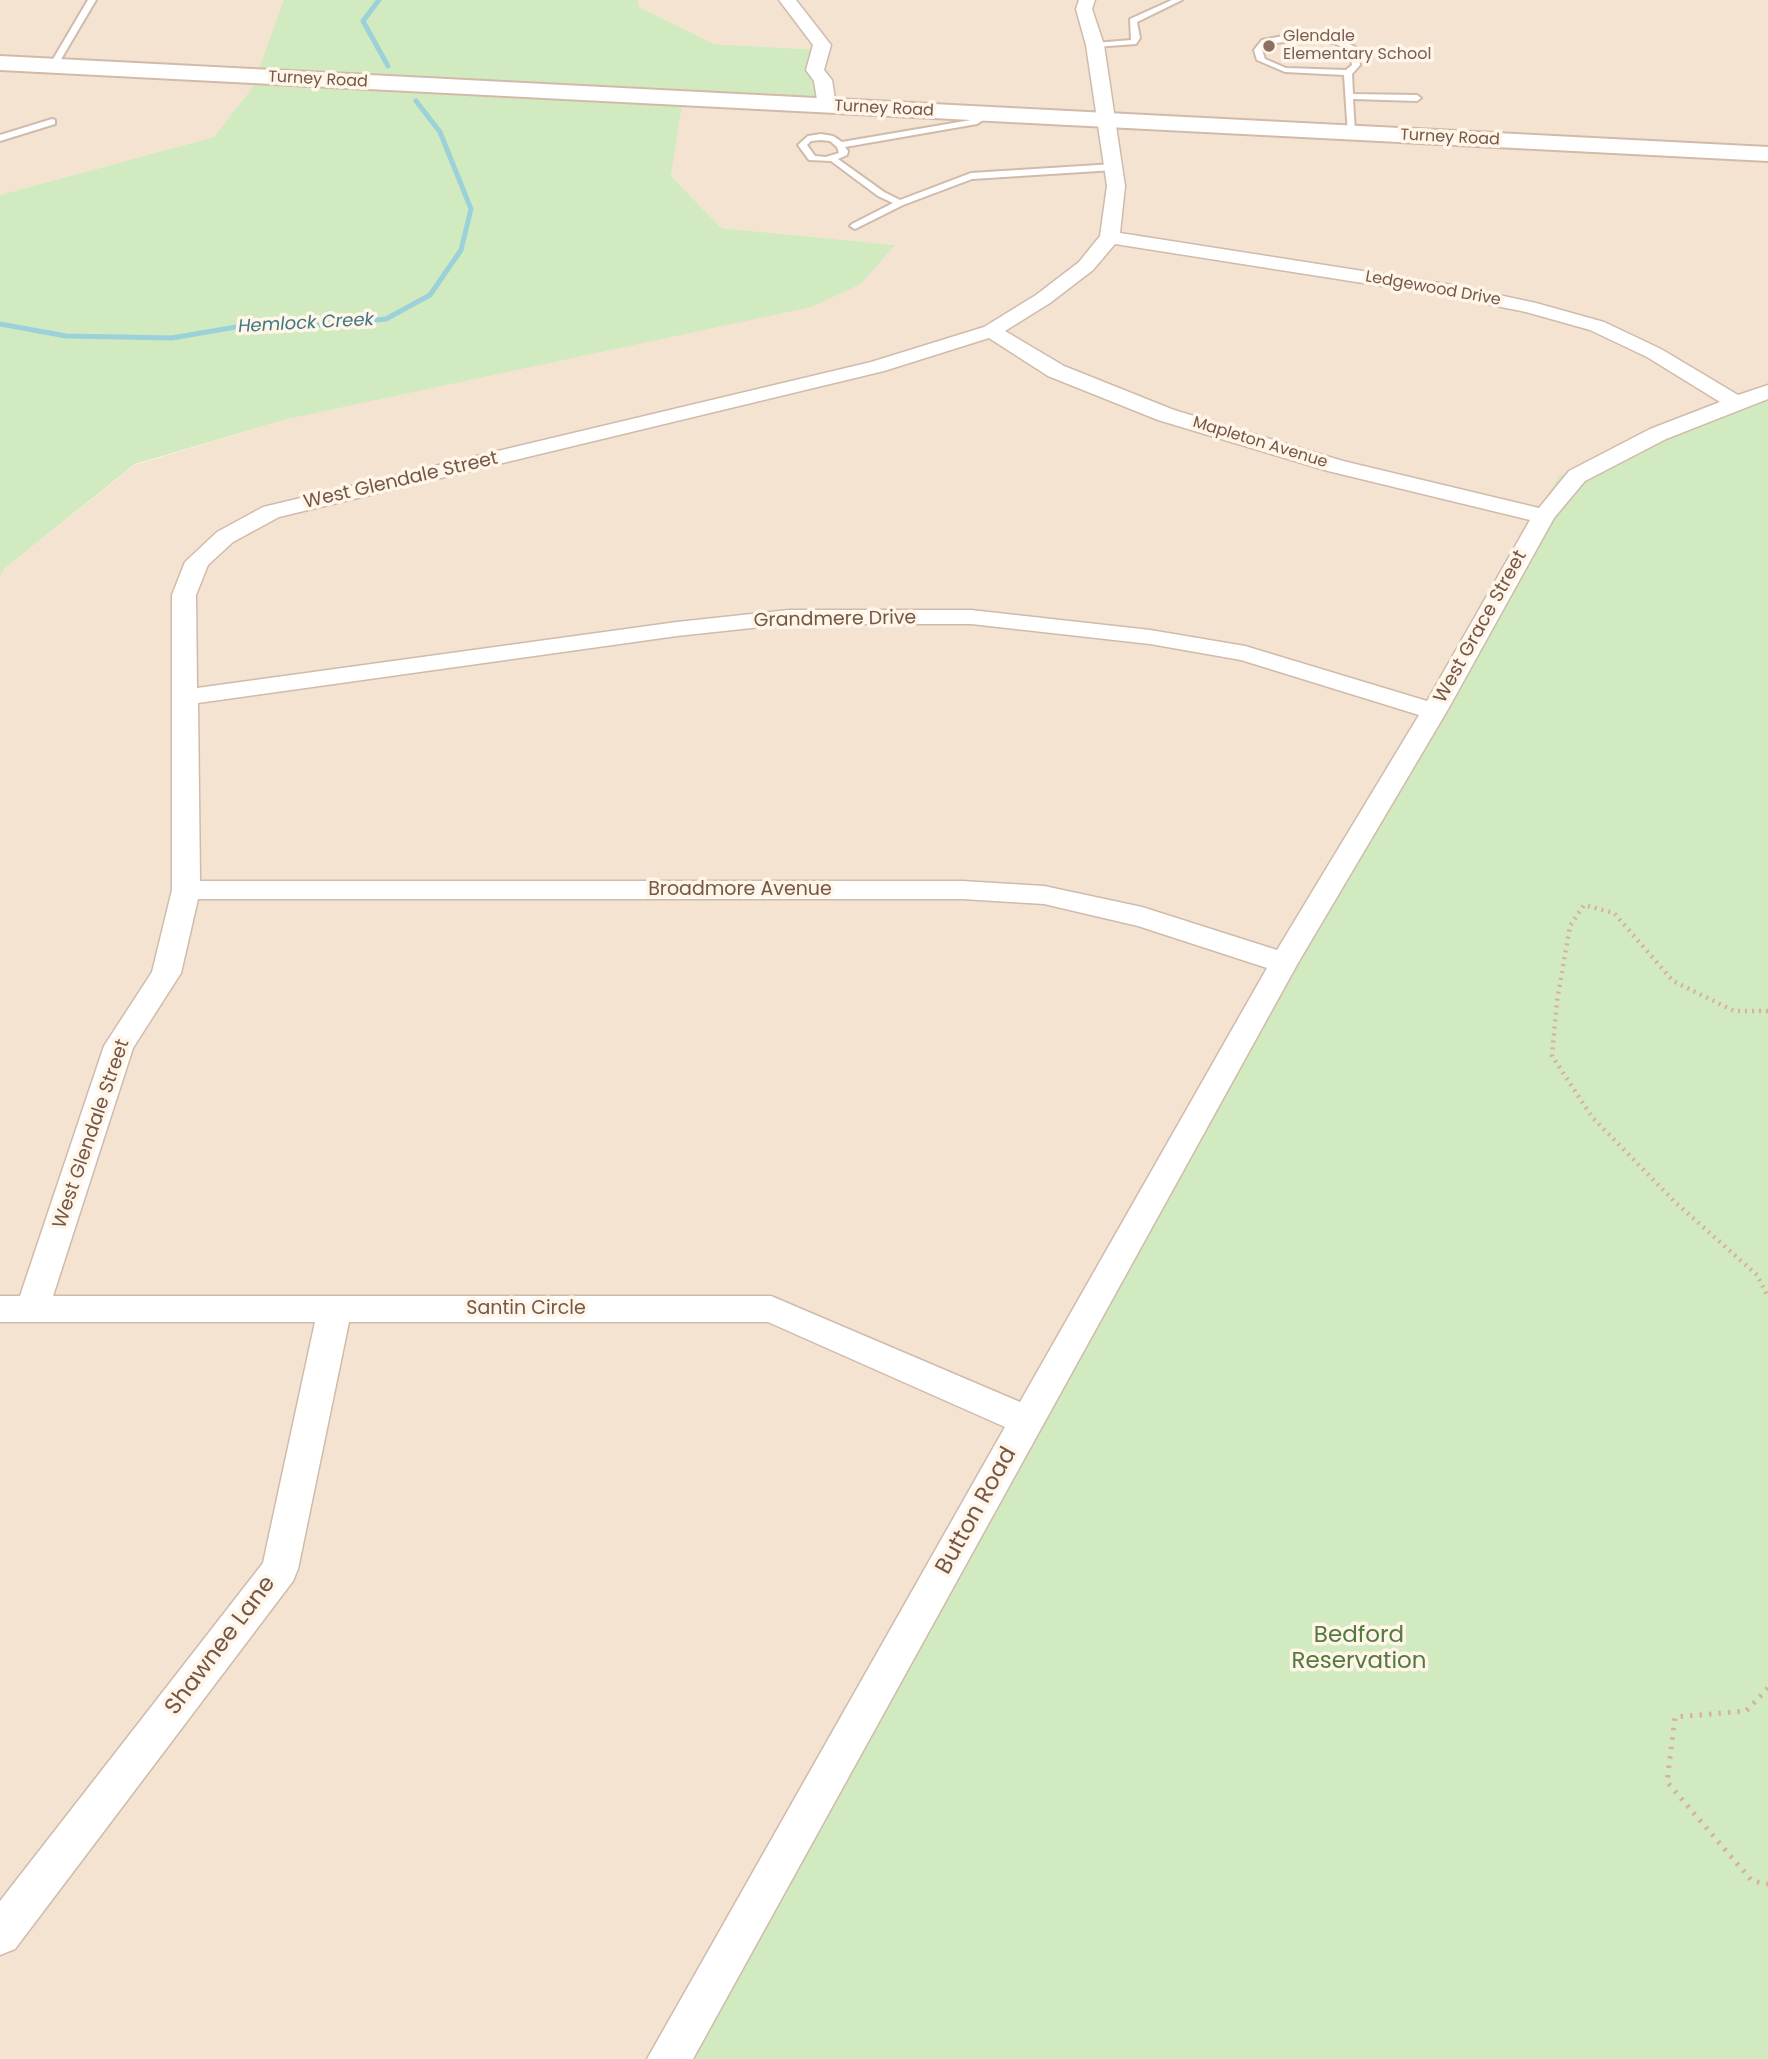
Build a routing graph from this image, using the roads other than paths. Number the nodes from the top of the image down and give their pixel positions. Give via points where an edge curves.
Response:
1 (92, 0) edge
2 (787, 0) edge
3 (1087, 0) edge
4 (1178, 0) edge
5 (1095, 46) junction
6 (0, 63) edge
7 (53, 66) junction
8 (1348, 73) junction
9 (1349, 96) junction
10 (1417, 98) dead end
11 (827, 106) junction
12 (986, 114) junction
13 (1107, 120) junction
14 (52, 122) dead end
15 (1351, 133) junction
16 (0, 138) edge
17 (840, 145) junction
18 (1768, 154) edge
19 (834, 160) junction
20 (1114, 167) junction
21 (900, 203) junction
22 (855, 226) dead end
23 (1110, 237) junction
24 (991, 331) junction
25 (1768, 391) edge
26 (1736, 403) junction
27 (1544, 516) junction
28 (187, 697) junction
29 (1434, 710) junction
30 (186, 890) junction
31 (1284, 963) junction
32 (16, 1309) edge
33 (335, 1309) junction
34 (1028, 1421) junction
35 (0, 1934) edge
36 (670, 2059) edge

1 - 7 lane
2 - 11 street via 822,45 815,70 823,80
3 - 5 street via 1084,9
4 - 5 lane via 1133,21 1133,43
5 - 13 street
6 - 7 street, Turney Road
7 - 11 street, Turney Road
8 - 8 lane via 1356,65 1354,50 1336,41 1283,37 1265,42 1258,50 1261,60 1285,70
8 - 9 lane
9 - 10 lane
9 - 15 lane
11 - 12 street, Turney Road
12 - 13 street, Turney Road
12 - 17 lane via 974,122
13 - 15 street, Turney Road
13 - 20 street
14 - 16 lane
15 - 18 street, Turney Road
17 - 19 lane via 843,155
17 - 19 lane via 827,137 802,142 812,158
19 - 21 lane
20 - 21 lane via 971,176
20 - 23 street
21 - 22 lane
23 - 24 street, West Glendale Street via 1086,266
23 - 26 street, Ledgewood Drive via 1529,307 1597,326
24 - 27 street, Mapleton Avenue via 1056,371 1166,415 1336,466
24 - 28 street, West Glendale Street via 877,367 271,512 225,537 197,562 184,595
25 - 26 street, West Grace Street
26 - 27 street, West Grace Street via 1658,434 1577,476
27 - 29 street, West Grace Street
28 - 29 street, Grandmere Drive via 789,617 971,617 1137,635 1245,653
28 - 30 street, West Glendale Street
29 - 31 street, West Grace Street
30 - 31 street, Broadmore Avenue via 962,890 1044,895 1142,917
30 - 32 street, West Glendale Street via 166,973 119,1046
31 - 34 street, Button Road
32 - 33 street, Santin Circle
33 - 34 street, Santin Circle via 771,1309
33 - 35 street, Shawnee Lane via 280,1569
34 - 36 street, Button Road

